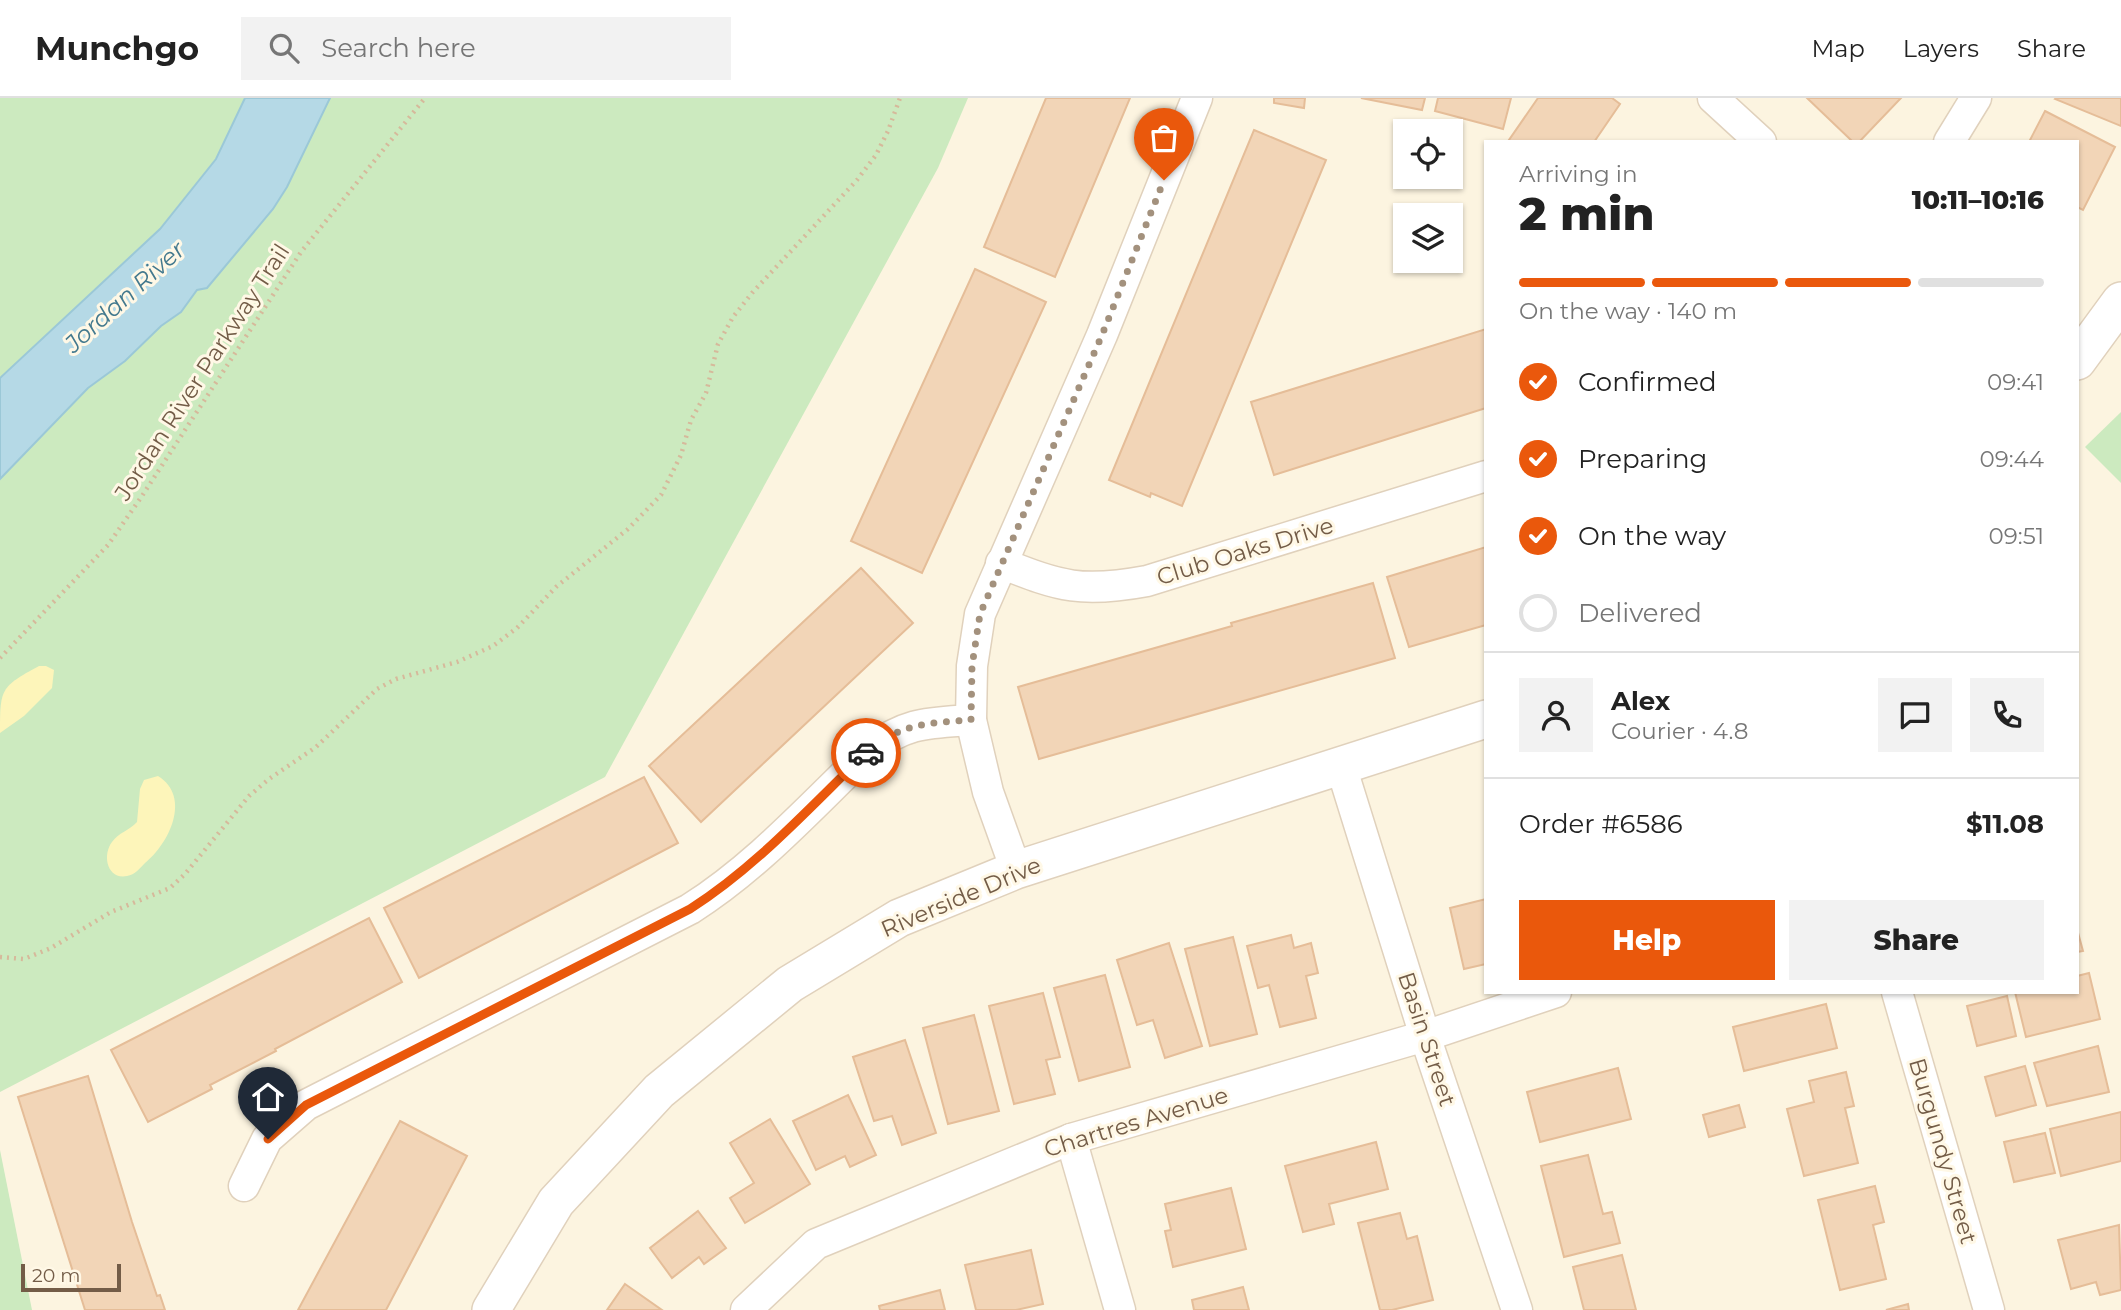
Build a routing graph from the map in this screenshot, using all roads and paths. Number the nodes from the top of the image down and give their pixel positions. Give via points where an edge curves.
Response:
1 (425, 98) edge
2 (900, 98) edge
3 (1197, 98) edge
4 (1713, 98) edge
5 (1976, 98) edge
6 (1759, 140) edge
7 (1950, 140) edge
8 (2121, 301) edge
9 (2079, 358) edge
10 (1484, 477) edge
11 (1002, 563) junction
12 (0, 658) edge
13 (971, 720) junction
14 (1484, 720) edge
15 (1341, 766) junction
16 (1016, 870) junction
17 (0, 957) edge
18 (1550, 994) edge
19 (1898, 994) edge
20 (1425, 1036) junction
21 (1071, 1139) junction
22 (244, 1186) dead end
23 (491, 1310) edge
24 (746, 1310) edge
25 (1120, 1310) edge
26 (1517, 1310) edge
27 (1989, 1310) edge

1 - 12 path, Jordan River Parkway Trail via 301,253 107,545
2 - 17 path via 876,155 857,180 733,317 718,345 706,393 691,420 681,455 661,495 628,529 493,646 377,689 316,747 249,796 170,888 110,912 24,959
3 - 11 street via 1102,335
4 - 6 street
5 - 7 street
8 - 9 street
10 - 11 street, Club Oaks Drive via 1146,581 1078,588
11 - 13 street via 980,614 972,666
13 - 16 street via 988,792
13 - 22 street via 912,725 889,735 743,871 690,909 306,1105 268,1139
14 - 15 street, Riverside Drive
15 - 16 street, Riverside Drive
15 - 20 street, Basin Street
16 - 23 street, Riverside Drive via 899,918 790,984 659,1091 556,1202
18 - 20 street, Chartres Avenue
19 - 27 street, Burgundy Street
20 - 21 street, Chartres Avenue
20 - 26 street, Basin Street
21 - 24 street, Chartres Avenue via 816,1244
21 - 25 street

